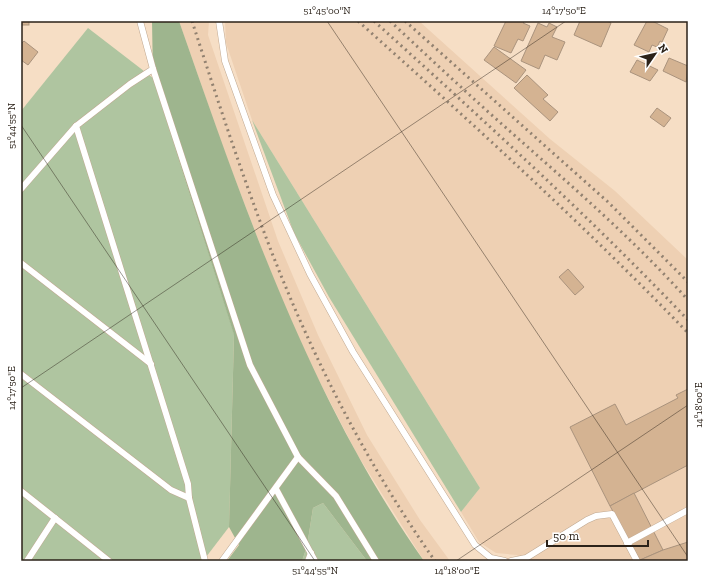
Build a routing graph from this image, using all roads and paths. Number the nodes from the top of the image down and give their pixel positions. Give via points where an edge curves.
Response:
1 (140, 21) edge
2 (219, 21) edge
3 (153, 69) junction
4 (76, 126) junction
5 (21, 189) edge
6 (21, 263) edge
7 (151, 364) junction
8 (21, 374) edge
9 (298, 457) junction
10 (276, 489) junction
11 (21, 491) edge
12 (189, 498) junction
13 (688, 510) edge
14 (55, 518) junction
15 (627, 543) junction
16 (311, 553) junction
17 (528, 560) edge
18 (27, 561) edge
19 (109, 561) edge
20 (205, 561) edge
21 (222, 561) edge
22 (308, 561) edge
23 (315, 561) edge
24 (376, 561) edge
25 (504, 561) edge
26 (511, 561) edge
27 (637, 561) edge

1 - 3 lane
2 - 25 lane via 225,62 259,158 273,195 310,274 353,352 475,545 491,558
3 - 4 lane
3 - 9 lane via 250,364
4 - 5 lane
4 - 7 lane
6 - 7 lane
7 - 12 lane via 188,484
8 - 12 lane via 171,490
9 - 10 lane
9 - 24 lane via 336,496
10 - 16 lane
10 - 21 lane
11 - 14 lane
12 - 20 lane
13 - 15 lane
14 - 18 lane
14 - 19 lane
15 - 17 lane via 612,514 596,516 580,523
15 - 27 lane
16 - 22 lane
16 - 23 lane
17 - 26 lane

